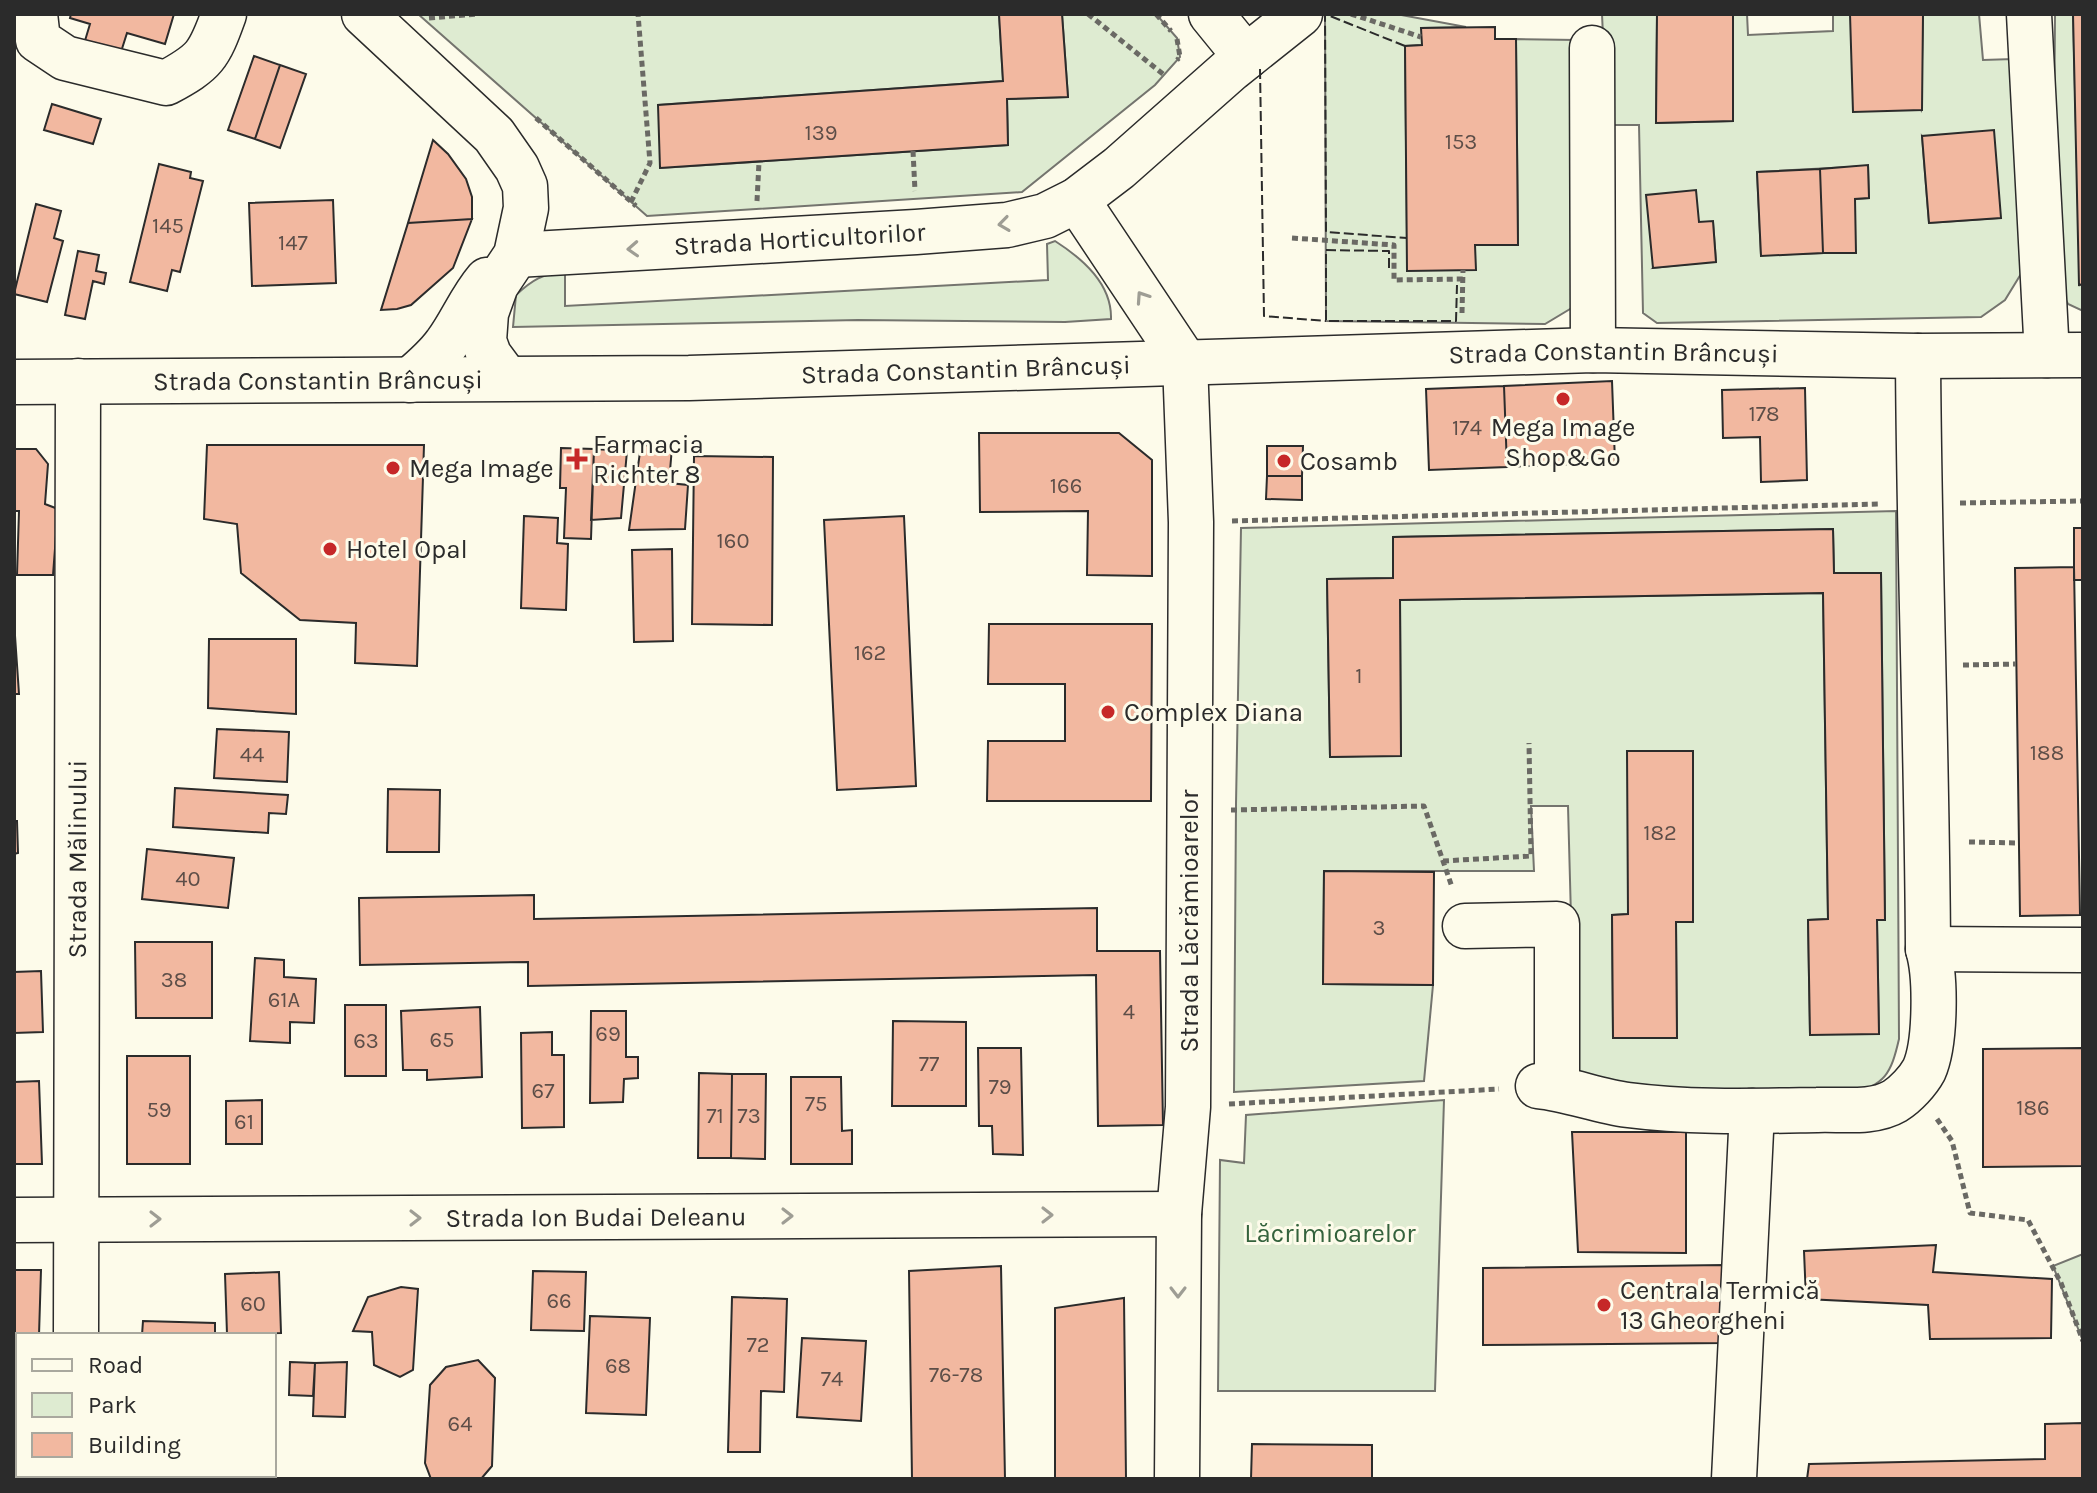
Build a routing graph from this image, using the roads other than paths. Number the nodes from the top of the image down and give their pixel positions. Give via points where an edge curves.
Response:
1 (35, 14) edge
2 (224, 14) edge
3 (364, 14) edge
4 (1211, 14) edge
5 (1300, 14) edge
6 (2029, 14) edge
7 (1592, 48) dead end
8 (1246, 57) junction
9 (1077, 200) junction
10 (516, 255) junction
11 (1593, 350) junction
12 (2065, 355) edge
13 (1918, 356) junction
14 (1185, 362) junction
15 (506, 378) junction
16 (410, 380) junction
17 (78, 381) junction
18 (14, 382) edge
19 (1465, 926) road end
20 (1928, 949) junction
21 (2083, 950) edge
22 (1752, 1111) junction
23 (1179, 1214) junction
24 (14, 1220) edge
25 (77, 1220) junction
26 (76, 1333) edge
27 (1177, 1479) edge
28 (1734, 1479) edge

1 - 2 street via 38,40 65,58 166,83 197,66 214,43
3 - 10 street via 507,151 525,186
4 - 8 street
5 - 8 street, Strada Horticultorilor
6 - 12 street
7 - 11 street
8 - 9 street, Strada Horticultorilor
9 -> 10 street, Strada Horticultorilor via 1045,216 1007,225
14 -> 9 street
10 - 15 street via 486,313 484,341
10 - 16 street via 493,272 448,342
11 - 13 street, Strada Constantin Brâncuși
11 - 14 street, Strada Constantin Brâncuși
12 - 13 street, Strada Constantin Brâncuși
13 - 20 street
14 - 15 street, Strada Constantin Brâncuși via 689,378
14 - 23 street, Strada Lăcrămioarelor via 1191,522 1188,1107
15 - 16 street, Strada Constantin Brâncuși
16 - 17 street, Strada Constantin Brâncuși
17 - 18 street, Strada Constantin Brâncuși
17 - 25 street, Strada Mălinului
19 - 22 street via 1557,924 1548,1087 1634,1106
20 - 21 street
20 - 22 street via 1934,969 1931,1045 1913,1086 1896,1101 1876,1108
22 - 28 street
25 -> 23 street, Strada Ion Budai Deleanu
23 -> 27 street, Strada Lăcrămioarelor
24 - 25 street, Strada Ion Budai Deleanu
25 - 26 street, Strada Mălinului

